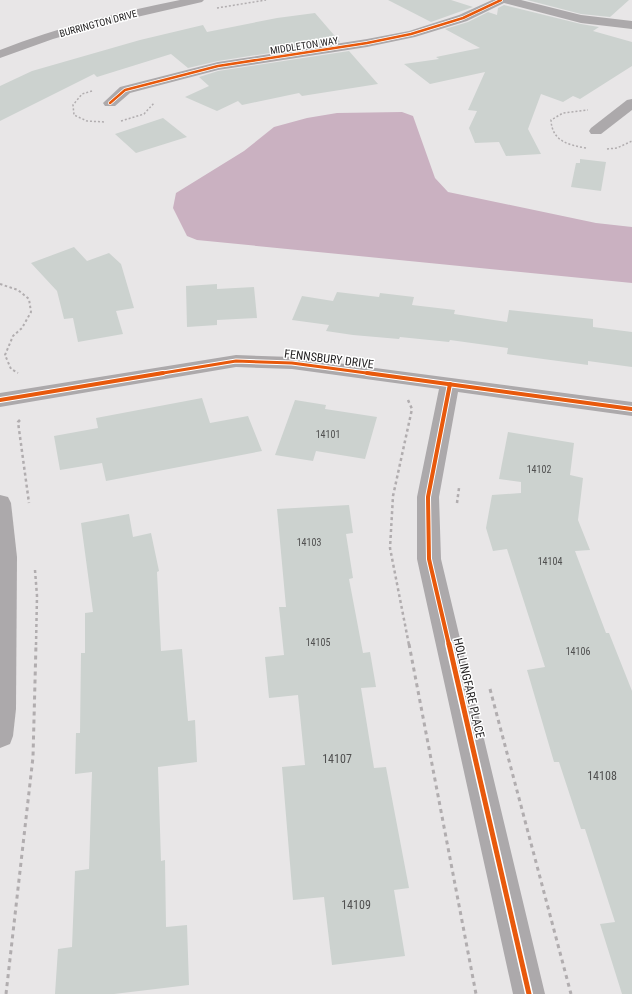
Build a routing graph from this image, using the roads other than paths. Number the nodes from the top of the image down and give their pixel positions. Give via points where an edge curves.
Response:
1 (198, 0) edge
2 (500, 0) edge
3 (507, 0) edge
4 (632, 25) edge
5 (0, 54) edge
6 (110, 103) dead end
7 (632, 103) edge
8 (596, 131) dead end
9 (450, 384) junction
10 (0, 400) edge
11 (632, 409) edge
12 (0, 503) edge
13 (0, 736) edge
14 (529, 994) edge

1 - 5 street, BURRINGTON DRIVE via 115,17 34,40
2 - 6 street, MIDDLETON WAY via 463,18 411,34 218,66 125,90
3 - 4 street via 581,19
7 - 8 street
9 - 10 street, FENNSBURY DRIVE via 292,363 236,361
9 - 11 street, FENNSBURY DRIVE
9 - 14 street, HOLLINGFARE PLACE via 428,497 429,559
12 - 13 street via 5,557 4,709

